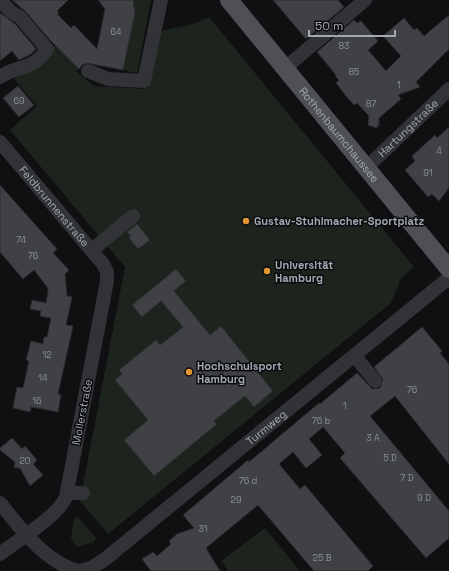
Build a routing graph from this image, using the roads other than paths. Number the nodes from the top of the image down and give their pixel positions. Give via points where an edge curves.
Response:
1 (0, 0) edge
2 (161, 0) edge
3 (228, 0) edge
4 (365, 0) edge
5 (284, 69) junction
6 (88, 71) dead end
7 (0, 77) edge
8 (449, 88) edge
9 (0, 142) edge
10 (366, 168) junction
11 (133, 216) dead end
12 (92, 250) junction
13 (449, 269) edge
14 (107, 272) joint
15 (449, 278) edge
16 (355, 356) junction
17 (375, 381) dead end
18 (67, 493) junction
19 (83, 494) dead end
20 (0, 503) edge
21 (26, 535) junction
22 (0, 554) edge
23 (78, 571) edge

1 - 7 street via 11,12 20,17 48,49 27,67 5,73
2 - 6 street via 144,82 108,79
3 - 5 main road, Rothenbaumchaussee
4 - 5 street
5 - 10 main road, Rothenbaumchaussee
8 - 10 street, Hartungstraße
9 - 12 street, Feldbrunnenstraße
10 - 13 main road, Rothenbaumchaussee
11 - 12 street
12 - 14 street, Feldbrunnenstraße
14 - 18 street, Mollerstraße
15 - 16 street, Turmweg
16 - 17 street
16 - 23 street, Turmweg via 104,560 91,568
18 - 19 street
18 - 21 street, Mollerstraße via 60,506
20 - 21 street, Turmweg
21 - 22 street, Mollerstraße
21 - 23 street, Turmweg via 66,568

